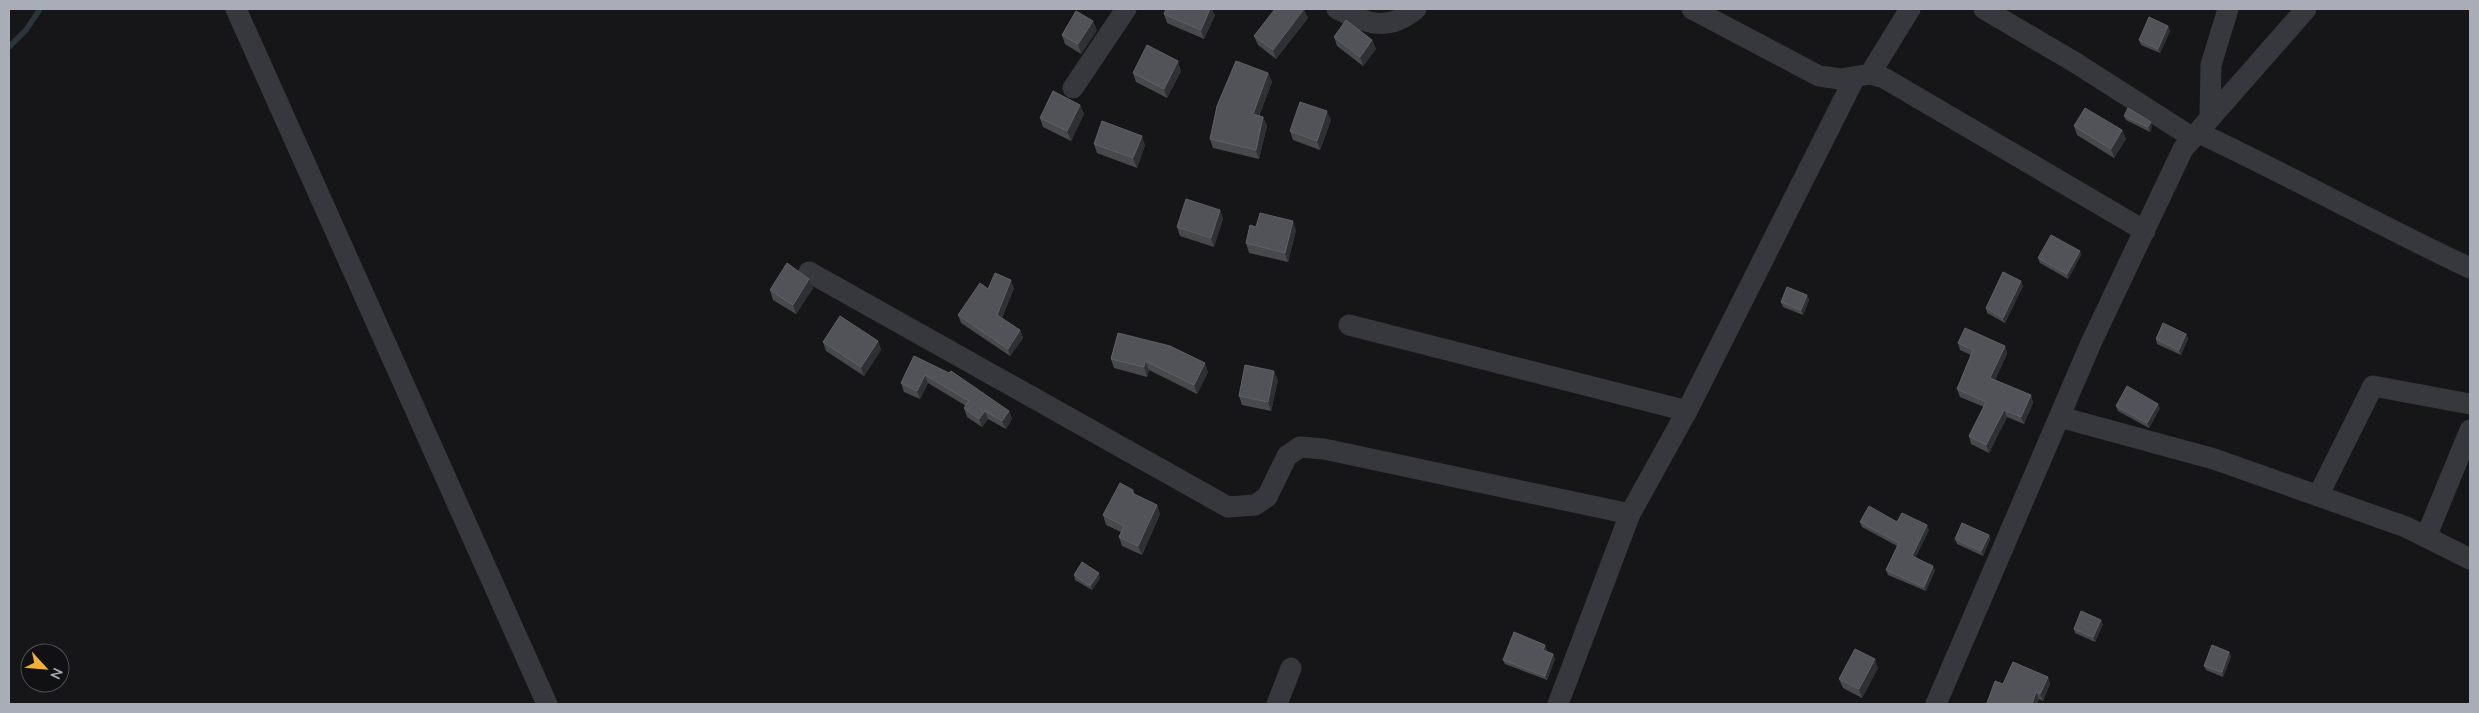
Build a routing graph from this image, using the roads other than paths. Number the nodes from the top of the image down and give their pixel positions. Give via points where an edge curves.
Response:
1 (236, 9) edge
2 (1126, 9) edge
3 (1337, 9) edge
4 (1416, 9) edge
5 (1692, 9) edge
6 (1910, 9) edge
7 (1984, 9) edge
8 (2228, 9) edge
9 (2306, 9) edge
10 (1863, 76) junction
11 (1072, 88) dead end
12 (2200, 129) junction
13 (2145, 230) junction
14 (2470, 268) edge
15 (809, 272) dead end
16 (1349, 325) dead end
17 (2470, 404) edge
18 (1687, 411) junction
19 (2060, 417) junction
20 (2470, 430) edge
21 (2318, 496) junction
22 (1630, 514) junction
23 (2426, 537) junction
24 (2470, 559) edge
25 (1291, 668) dead end
26 (547, 704) edge
27 (1277, 704) edge
28 (1558, 704) edge
29 (1936, 704) edge

1 - 26 street
2 - 11 street
3 - 4 street via 1372,24 1395,23
5 - 10 street via 1819,76 1840,79
6 - 10 street
7 - 12 street via 2076,63
8 - 12 street via 2211,65
9 - 12 street
10 - 13 street via 1884,78
10 - 18 street
12 - 13 street via 2183,149
12 - 14 street
13 - 19 street
15 - 22 street via 1228,507 1254,505 1267,496 1287,456 1300,447 1324,449
16 - 18 street
17 - 21 street via 2373,386
18 - 22 street
19 - 21 street via 2214,459
19 - 29 street
20 - 23 street
21 - 23 street
22 - 28 street
23 - 24 street
25 - 27 street

